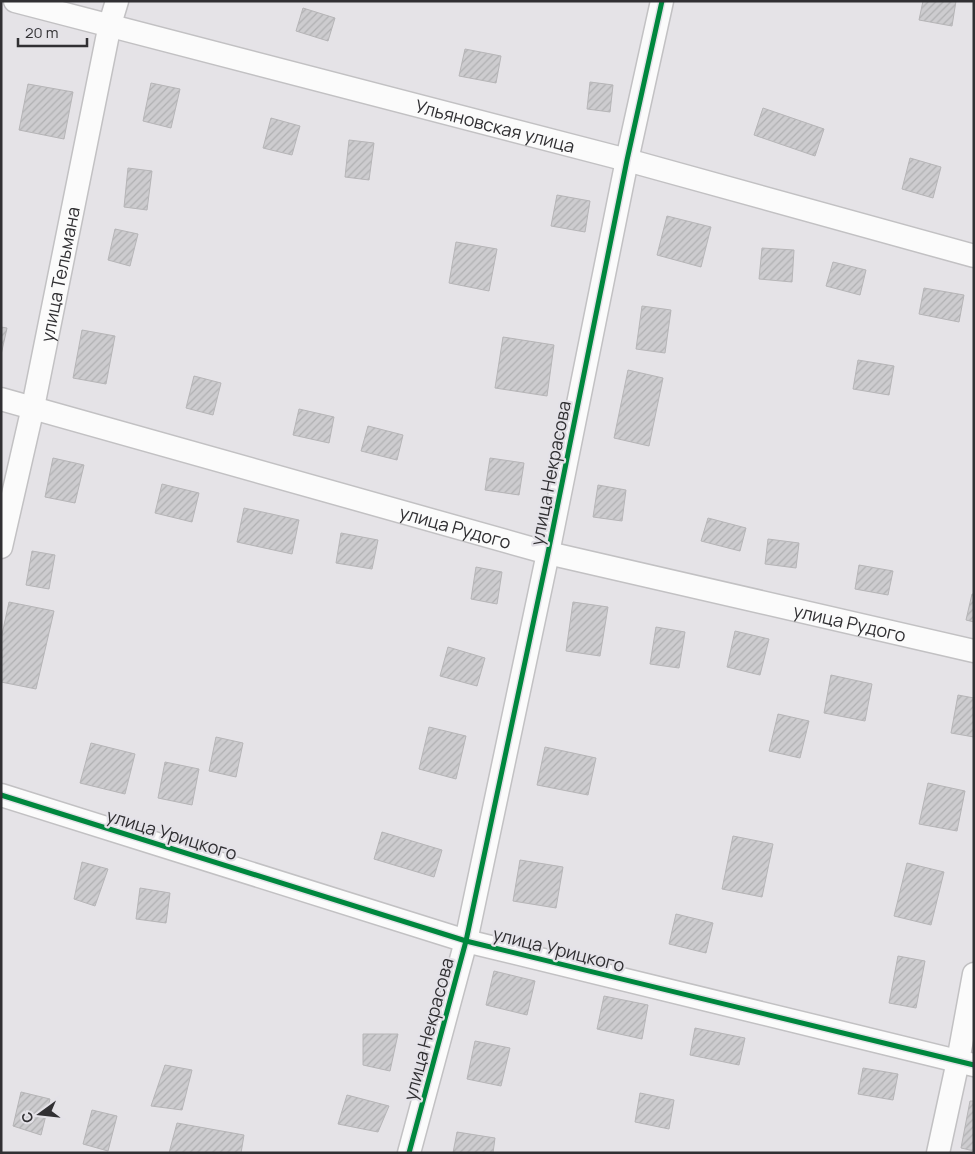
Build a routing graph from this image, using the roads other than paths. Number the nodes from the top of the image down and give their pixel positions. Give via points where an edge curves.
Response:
1 (15, 1) edge
2 (117, 1) edge
3 (662, 1) edge
4 (110, 24) junction
5 (627, 160) junction
6 (974, 256) edge
7 (1, 399) edge
8 (33, 407) junction
9 (1, 547) edge
10 (548, 554) junction
11 (974, 651) edge
12 (1, 795) edge
13 (466, 941) junction
14 (974, 974) edge
15 (966, 1063) edge
16 (409, 1153) edge
17 (938, 1153) edge

1 - 4 street, Ульяновская улица
2 - 4 street, улица Тельмана
3 - 5 street, улица Некрасова
4 - 5 street, Ульяновская улица
4 - 8 street, улица Тельмана
5 - 6 street, Ульяновская улица
5 - 10 street, улица Некрасова
7 - 8 street, улица Рудого
8 - 9 street, улица Тельмана
8 - 10 street, улица Рудого
10 - 11 street, улица Рудого
10 - 13 street, улица Некрасова
12 - 13 street, улица Урицкого
13 - 15 street, улица Урицкого
13 - 16 street, улица Некрасова
14 - 15 street
15 - 17 street

